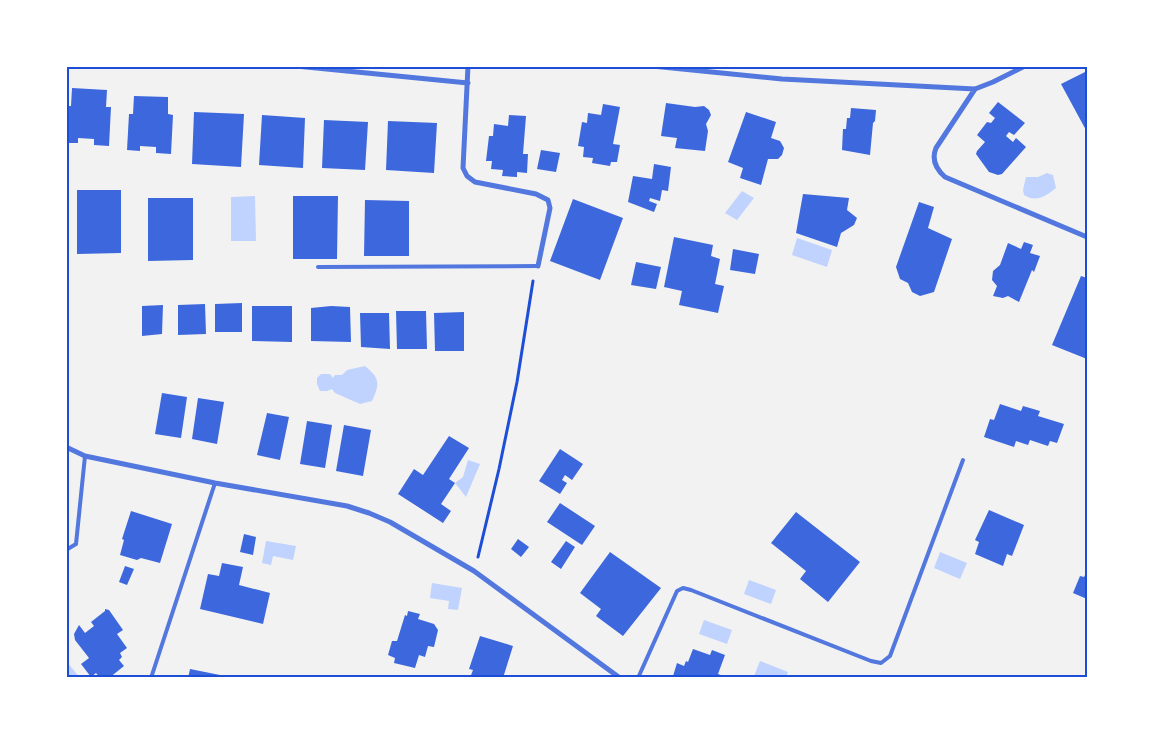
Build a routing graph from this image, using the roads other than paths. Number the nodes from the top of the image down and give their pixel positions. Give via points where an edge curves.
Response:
1 (296, 66) edge
2 (468, 66) edge
3 (652, 66) edge
4 (1025, 66) edge
5 (468, 83) junction
6 (975, 89) junction
7 (1087, 237) edge
8 (538, 266) joint
9 (318, 268) dead end
10 (66, 447) edge
11 (85, 456) junction
12 (963, 460) dead end
13 (215, 483) junction
14 (66, 550) edge
15 (150, 678) edge
16 (620, 678) edge
17 (638, 678) edge

1 - 5 street
2 - 5 street
3 - 6 street via 782,79
4 - 6 street
5 - 8 street via 463,168 475,182 536,194 548,200 550,208
6 - 7 street via 933,154 938,171
8 - 9 lane
10 - 11 street
11 - 13 street
11 - 14 lane via 76,544
12 - 17 lane via 890,656 881,663 683,588 678,591
13 - 15 lane
13 - 16 street via 347,506 390,522 474,571

